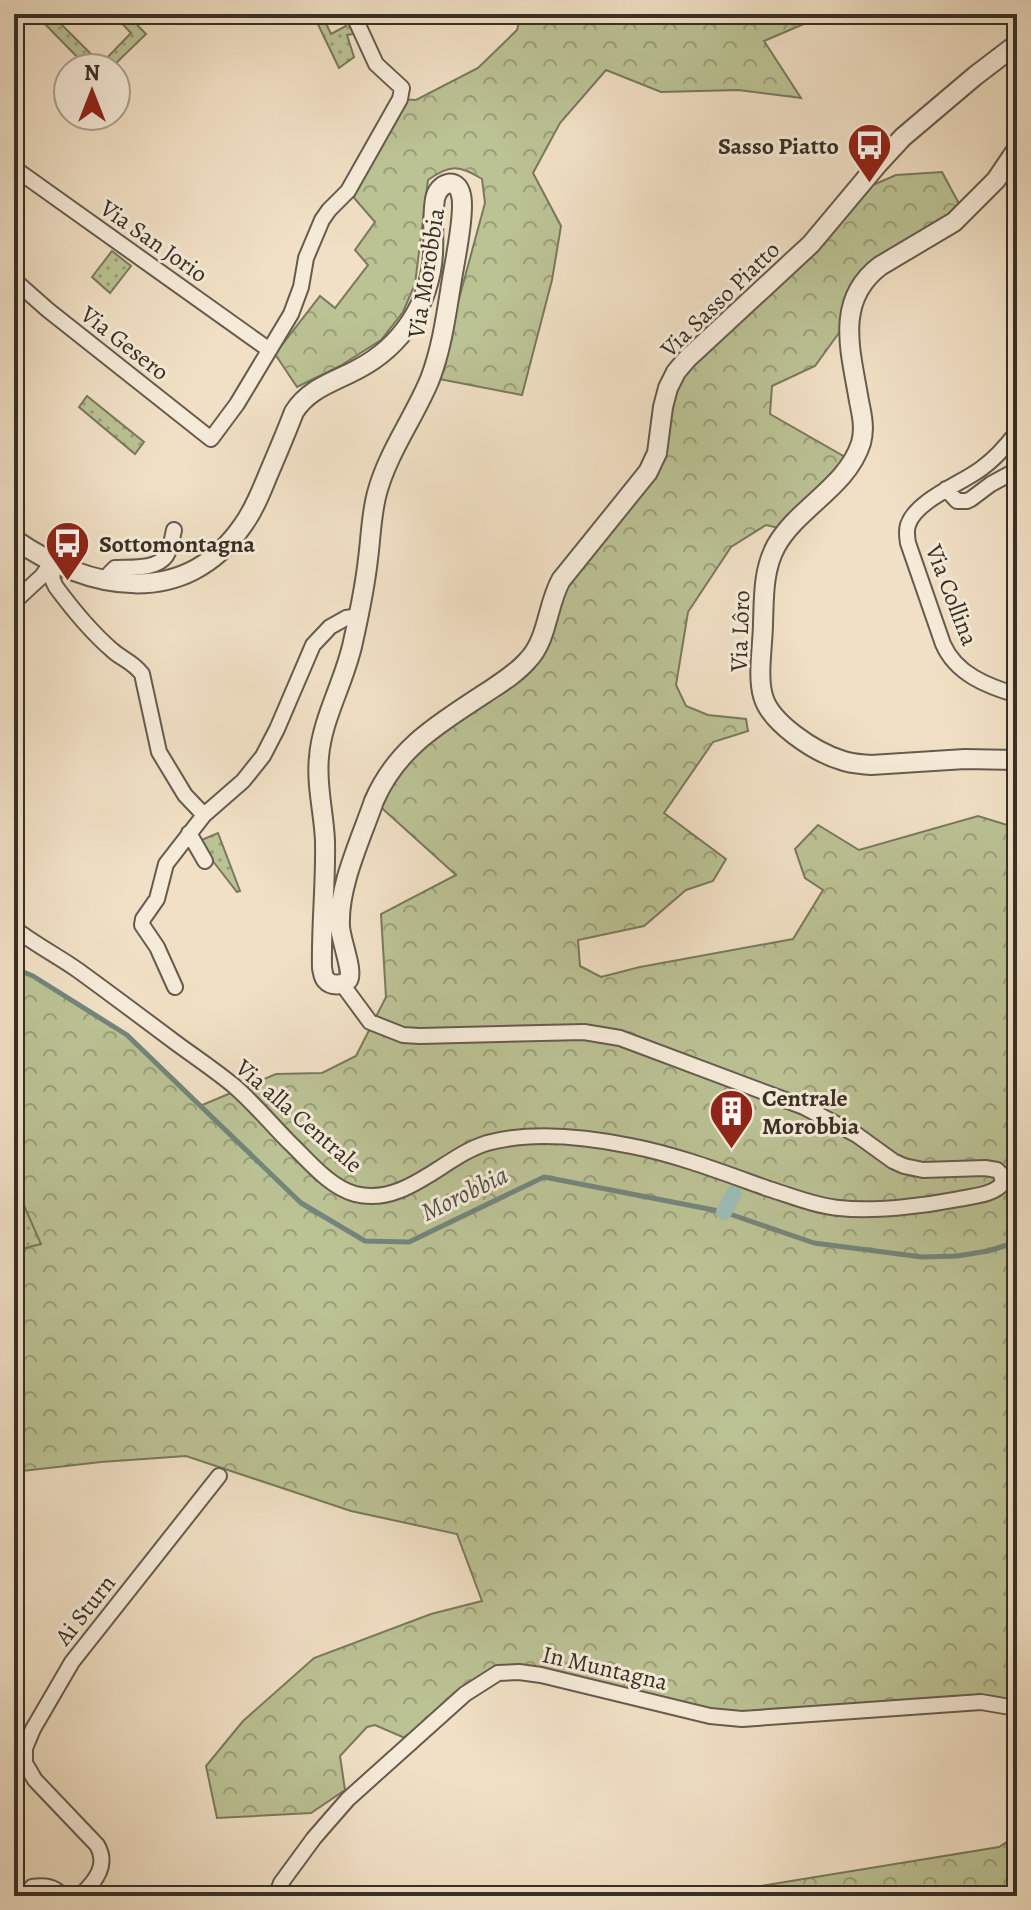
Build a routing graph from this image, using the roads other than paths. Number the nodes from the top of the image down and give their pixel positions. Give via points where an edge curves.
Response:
1 (353, 14) edge
2 (1017, 44) edge
3 (1017, 149) edge
4 (14, 168) edge
5 (14, 280) edge
6 (268, 349) junction
7 (1017, 432) edge
8 (1017, 470) edge
9 (946, 489) junction
10 (174, 530) dead end
11 (14, 539) edge
12 (51, 563) junction
13 (107, 582) junction
14 (14, 602) edge
15 (359, 616) junction
16 (1017, 695) edge
17 (1017, 760) edge
18 (204, 815) junction
19 (189, 833) junction
20 (205, 861) dead end
21 (14, 928) edge
22 (339, 984) junction
23 (175, 987) dead end
24 (219, 1476) dead end
25 (1017, 1710) edge
26 (25, 1896) edge
27 (63, 1896) edge
28 (80, 1896) edge
29 (276, 1896) edge

1 - 6 street via 376,64 398,83 400,99 348,191 322,220 291,314
2 - 22 street, Via Sasso Piatto via 903,137 811,244 676,372 665,397 654,461 561,580 535,652 519,670 417,740 381,787 343,894 341,935 350,975
3 - 17 street, Via Lôro via 996,180 954,222 871,272 858,288 849,329 861,444 771,556 762,674 763,696 779,722 847,762
4 - 6 street, Via San Jorio
5 - 6 street, Via Gesero via 211,439
7 - 9 street, Via Collina via 985,467
8 - 9 street via 967,501 957,501
9 - 16 street, Via Collina via 910,520 908,543 951,658 970,676
10 - 13 street via 164,559 115,568
11 - 12 street, Via Morobbia
12 - 13 street, Via Morobbia
12 - 14 street
12 - 18 street via 56,587 85,625 142,674 159,752
13 - 15 street, Via Morobbia via 140,584 181,575 215,556 235,537 256,504 301,402 380,356 412,322 431,272 437,191 451,184 459,188 462,202 442,335 431,377 376,495
15 - 18 street via 330,627 313,645 263,756
15 - 22 street, Via Morobbia via 319,755 326,855 322,968 326,981
18 - 19 street
19 - 20 street
19 - 23 street via 166,864 157,899 142,921
21 - 22 street, Via alla Centrale via 236,1087 317,1169 356,1194 393,1192 485,1144 537,1136 661,1152 840,1209 953,1200 996,1190 1003,1183 1001,1174 991,1168 904,1166 804,1107 620,1038 584,1032 395,1032 370,1022
24 - 28 street, Ai Sturn via 72,1662 25,1748 25,1763 35,1780 102,1853 96,1879
25 - 29 street, In Muntagna via 981,1702 742,1719 541,1675 498,1673 465,1694 348,1799 314,1838
26 - 27 street via 32,1887 44,1885

